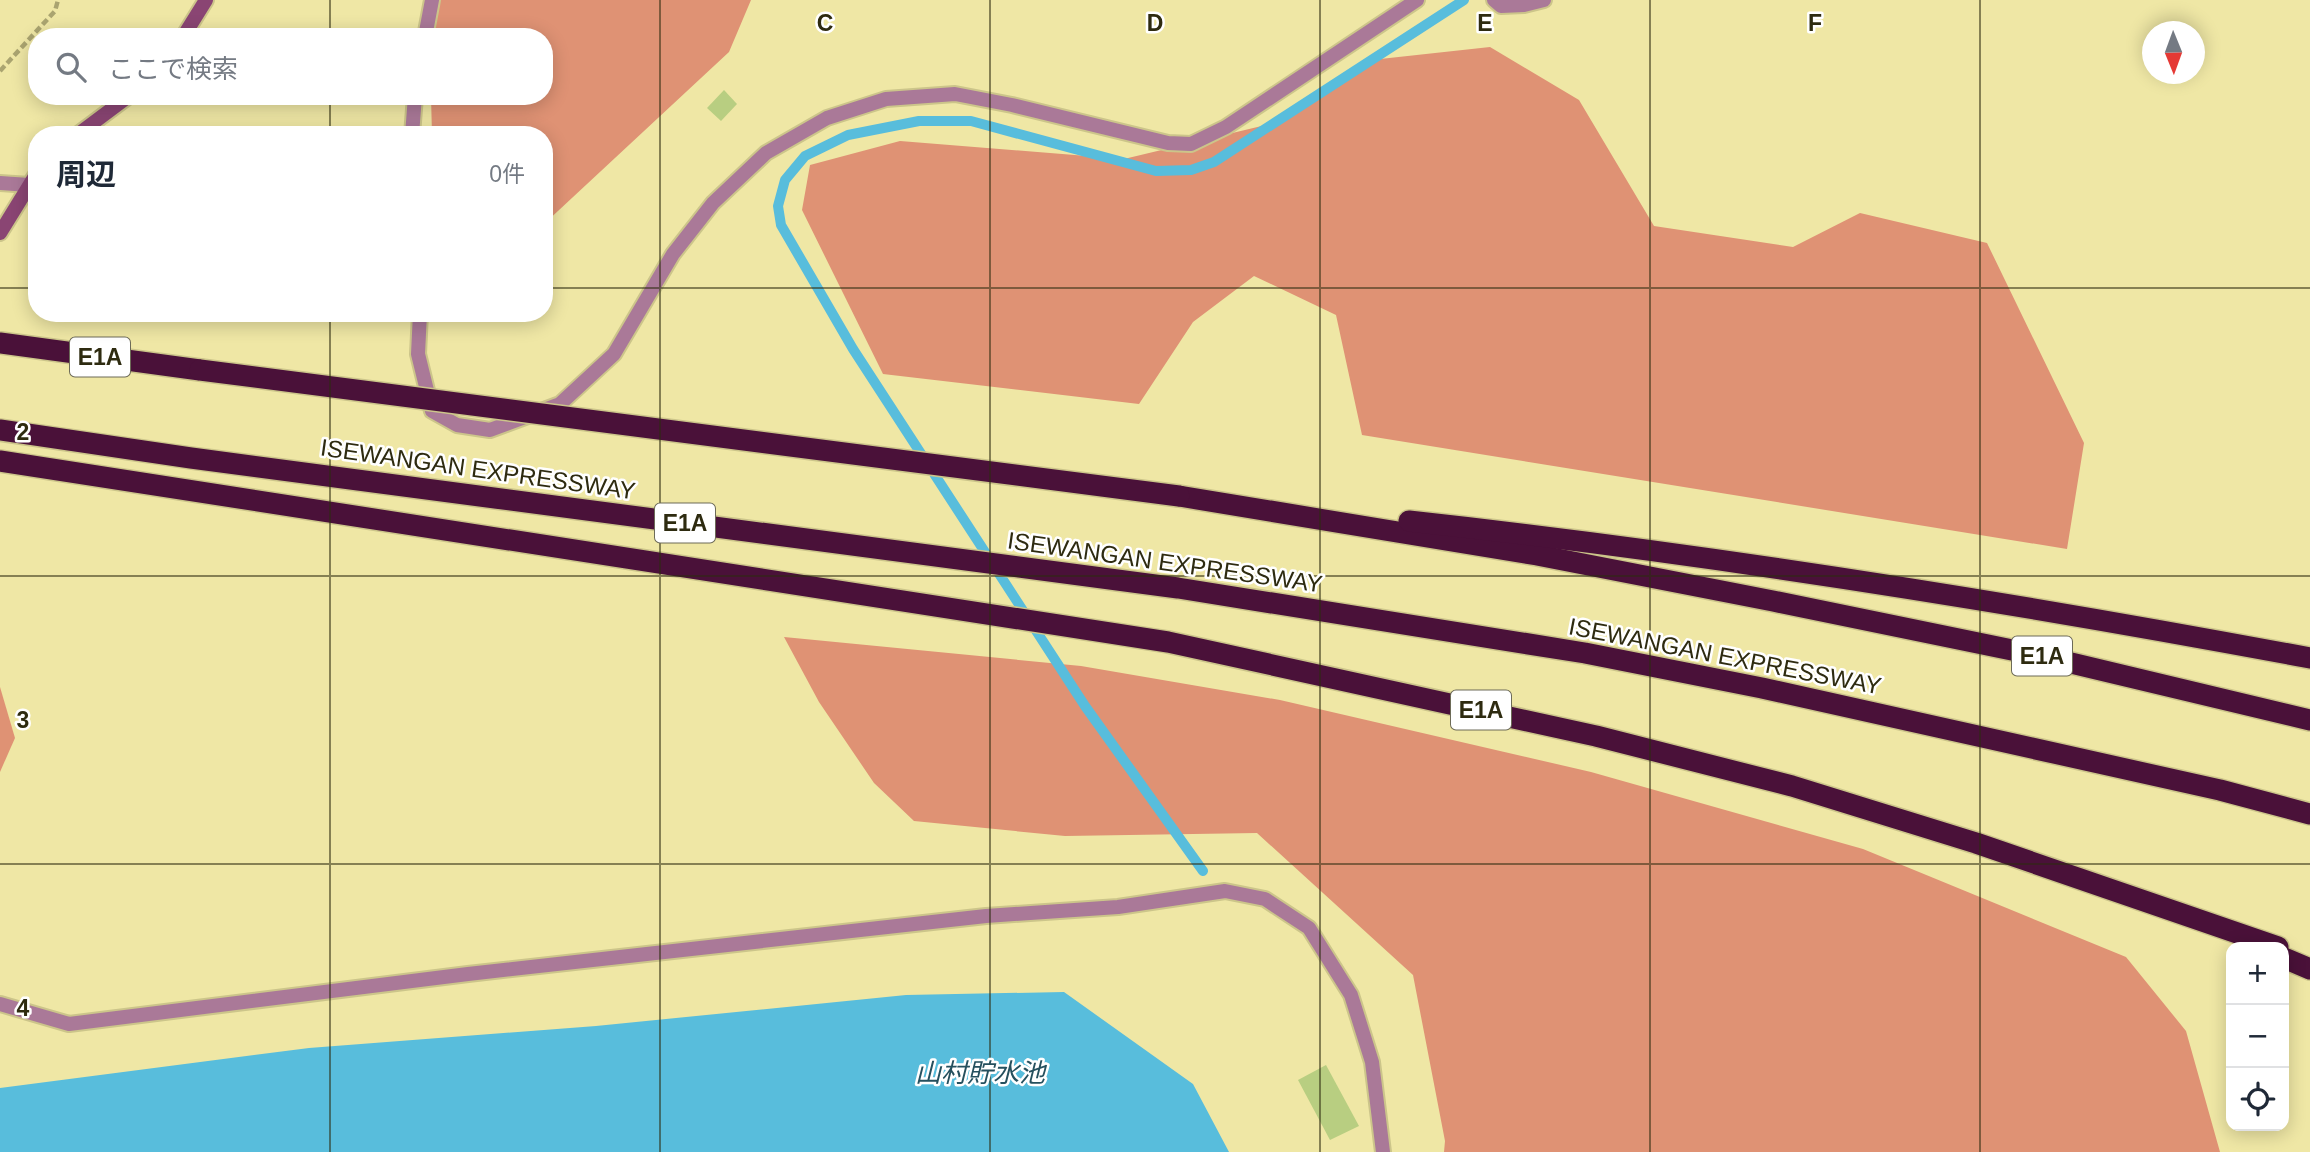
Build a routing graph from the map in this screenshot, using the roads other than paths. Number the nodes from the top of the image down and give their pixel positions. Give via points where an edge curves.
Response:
1 (206, 0) edge
2 (432, 0) edge
3 (1417, 0) edge
4 (1494, 0) edge
5 (1545, 0) edge
6 (189, 28) edge
7 (427, 28) edge
8 (118, 105) edge
9 (414, 105) edge
10 (89, 126) edge
11 (413, 126) edge
12 (28, 180) edge
13 (0, 183) edge
14 (28, 187) edge
15 (0, 233) edge
16 (420, 322) edge
17 (0, 343) edge
18 (0, 430) edge
19 (0, 461) edge
20 (1179, 496) junction
21 (2310, 659) edge
22 (2310, 720) edge
23 (2310, 814) edge
24 (2156, 904) junction
25 (2247, 942) edge
26 (2264, 942) edge
27 (2289, 951) edge
28 (2289, 959) edge
29 (2310, 959) edge
30 (2310, 968) edge
31 (0, 1004) edge
32 (1383, 1152) edge

1 - 6 street
2 - 7 street
3 - 16 street via 1226,127 1191,144 1168,143 955,94 886,99 827,118 766,153 713,203 673,254 614,354 561,404 490,430 457,425 432,411 418,354
4 - 5 street via 1502,6
8 - 10 street
9 - 11 street
12 - 13 street
14 - 15 street
17 - 20 highway, E1A, bridge
18 - 23 highway, ISEWANGAN EXPRESSWAY / E1A via 1178,587 1585,653 1762,688
19 - 24 highway, E1A via 1168,642 1583,733 1792,786
20 - 21 highway via 1550,536 1775,567
20 - 22 highway, E1A via 1537,555 1773,601 2046,657
24 - 25 highway
24 - 26 highway
27 - 29 highway
28 - 30 highway
31 - 32 street via 69,1024 468,974 986,916 1118,907 1224,891 1265,899 1309,928 1351,995 1371,1062

